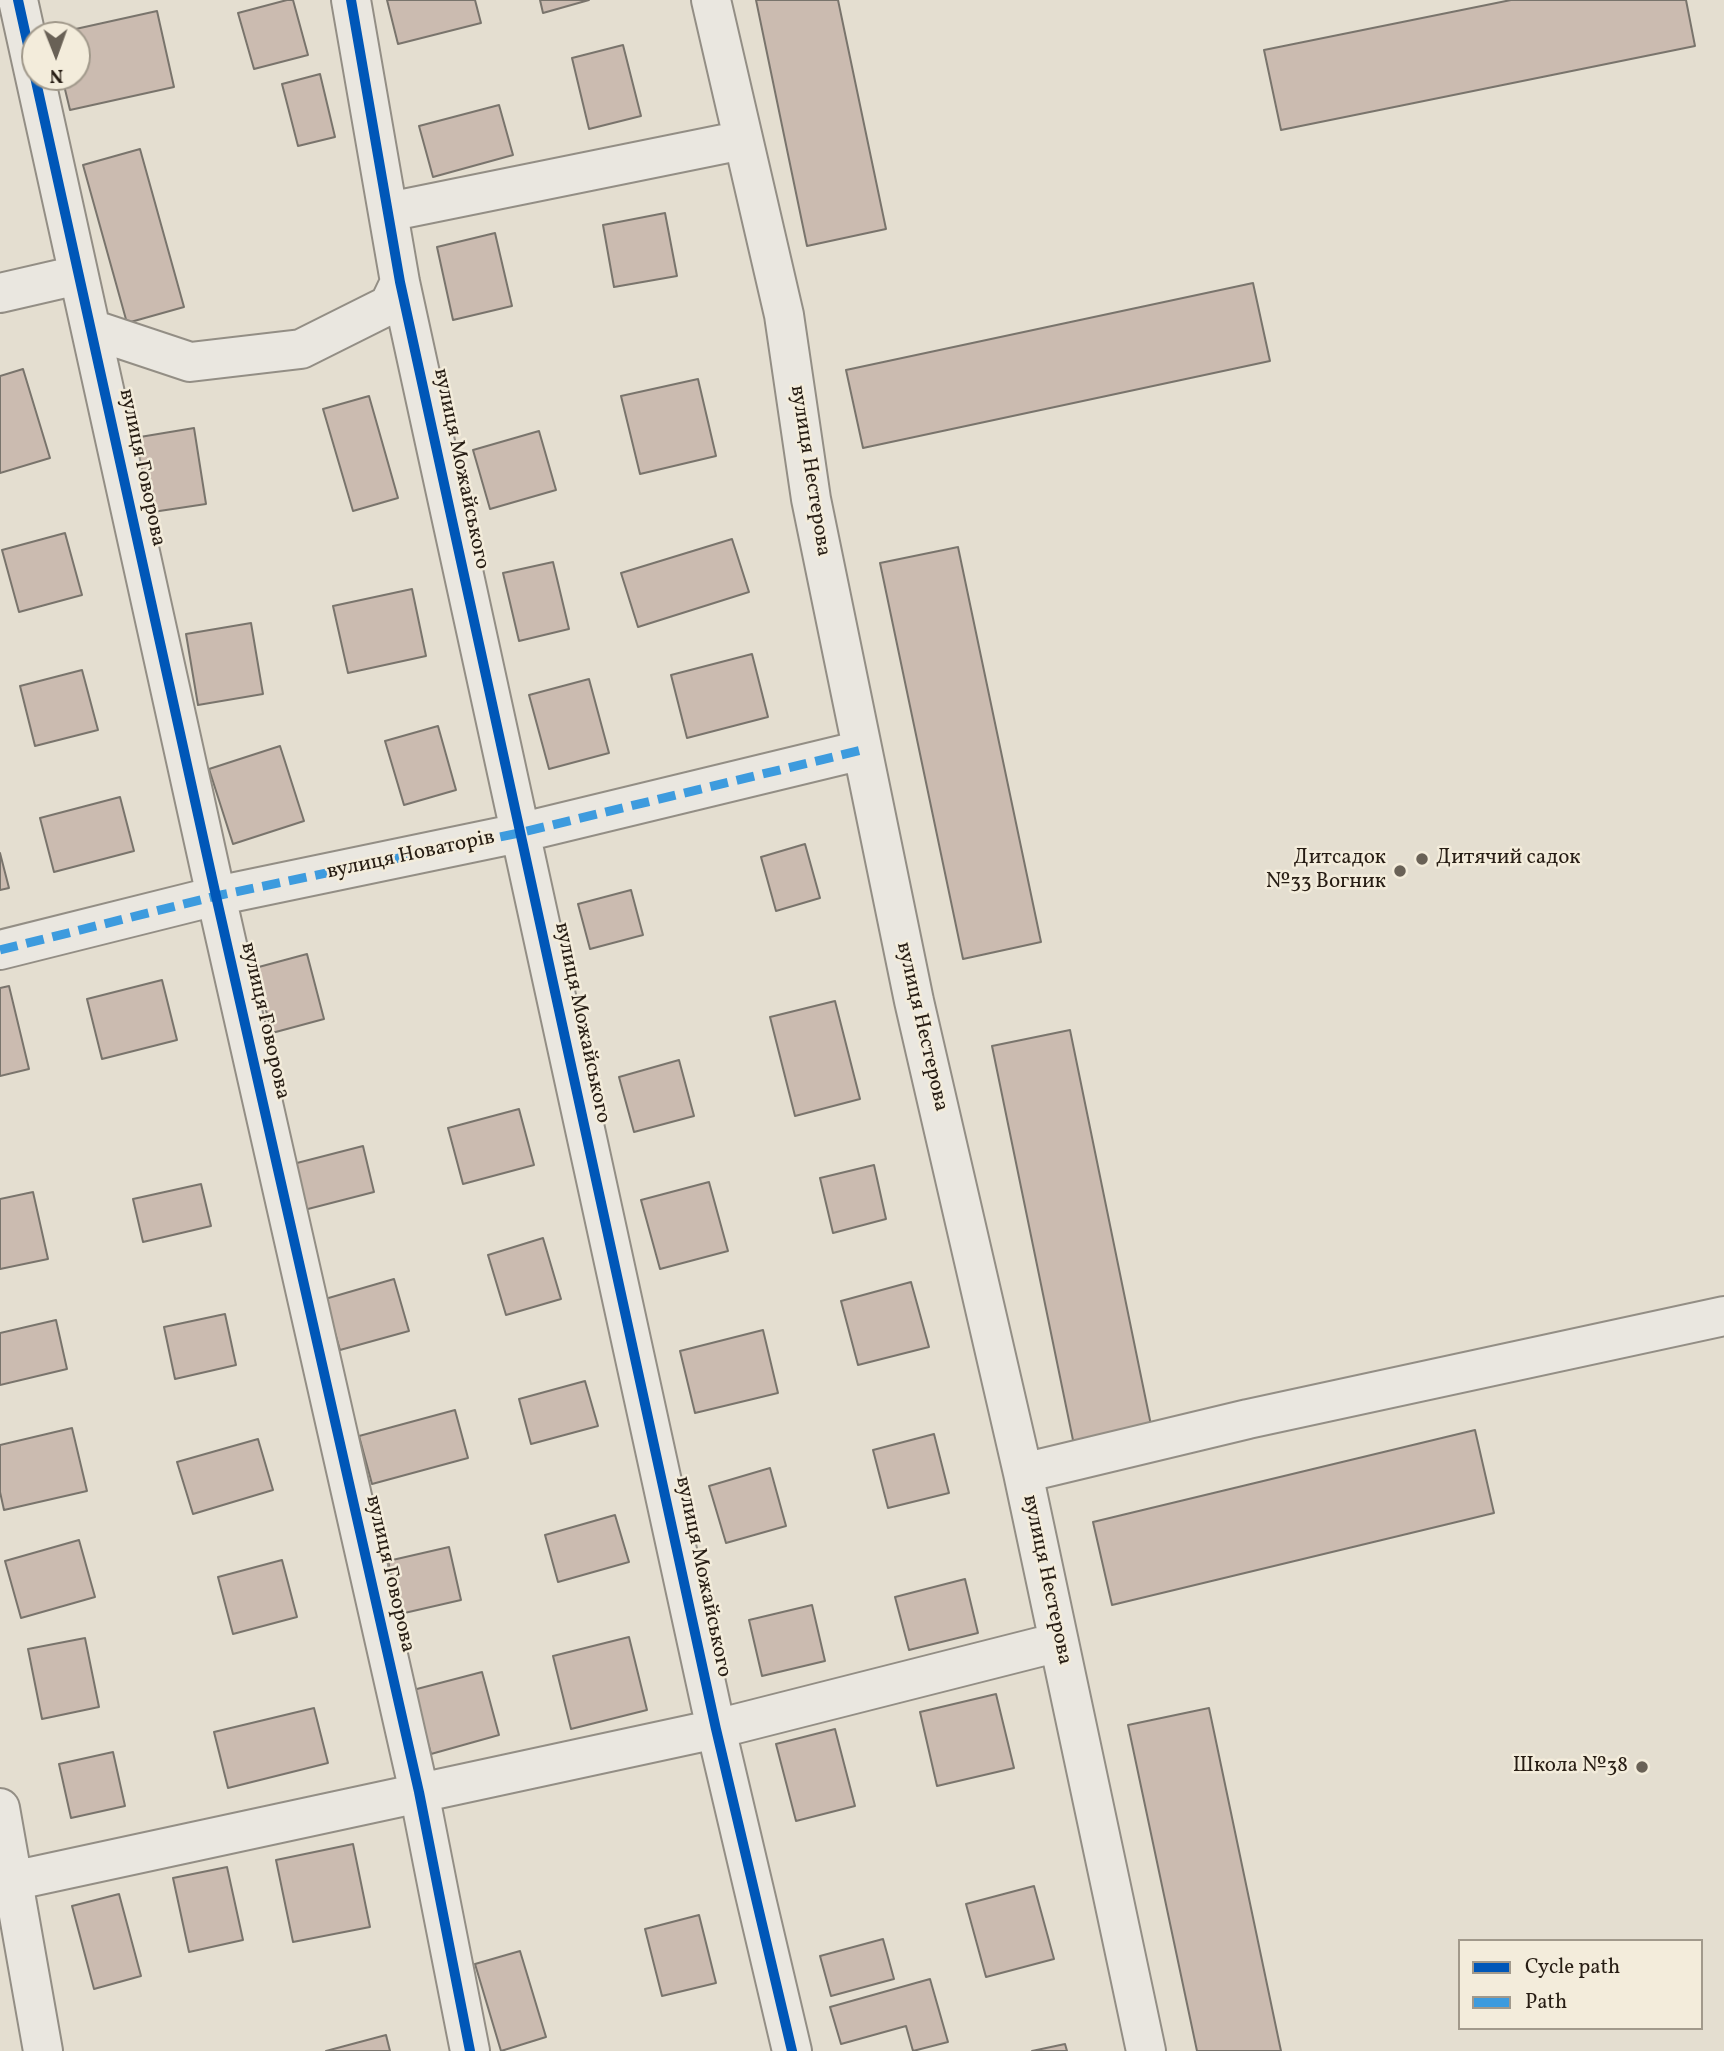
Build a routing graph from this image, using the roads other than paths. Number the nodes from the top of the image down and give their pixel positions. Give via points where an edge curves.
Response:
1 (18, 0) edge
2 (351, 0) edge
3 (711, 0) edge
4 (743, 140) junction
5 (388, 212) junction
6 (78, 275) junction
7 (400, 282) junction
8 (0, 293) edge
9 (91, 330) junction
10 (862, 750) junction
11 (519, 833) junction
12 (216, 896) junction
13 (0, 950) edge
14 (1724, 1316) edge
15 (1023, 1473) junction
16 (1059, 1642) junction
17 (716, 1729) junction
18 (419, 1792) junction
19 (0, 1808) edge
20 (12, 1881) junction
21 (43, 2051) edge
22 (470, 2051) edge
23 (792, 2051) edge
24 (1146, 2051) edge

1 - 6 street, вулиця Говорова
2 - 5 street, вулиця Можайського
3 - 4 street, вулиця Нестерова
4 - 5 street
4 - 10 street, вулиця Нестерова via 784,315 811,499
5 - 7 street, вулиця Можайського
6 - 8 street
6 - 9 street, вулиця Говорова
7 - 9 street via 389,305 301,349 190,362
7 - 11 street, вулиця Можайського
9 - 12 street, вулиця Говорова
10 - 11 street, вулиця Новаторів
10 - 15 street, вулиця Нестерова via 914,1001
11 - 12 street, вулиця Новаторів
11 - 17 street, вулиця Можайського
12 - 13 street, вулиця Новаторів
12 - 18 street, вулиця Говорова
14 - 15 street via 1248,1419
15 - 16 street, вулиця Нестерова
16 - 17 street
16 - 24 street, вулиця Нестерова
17 - 18 street
17 - 23 street, вулиця Можайського
18 - 20 street
18 - 22 street, вулиця Говорова
19 - 20 street
20 - 21 street

